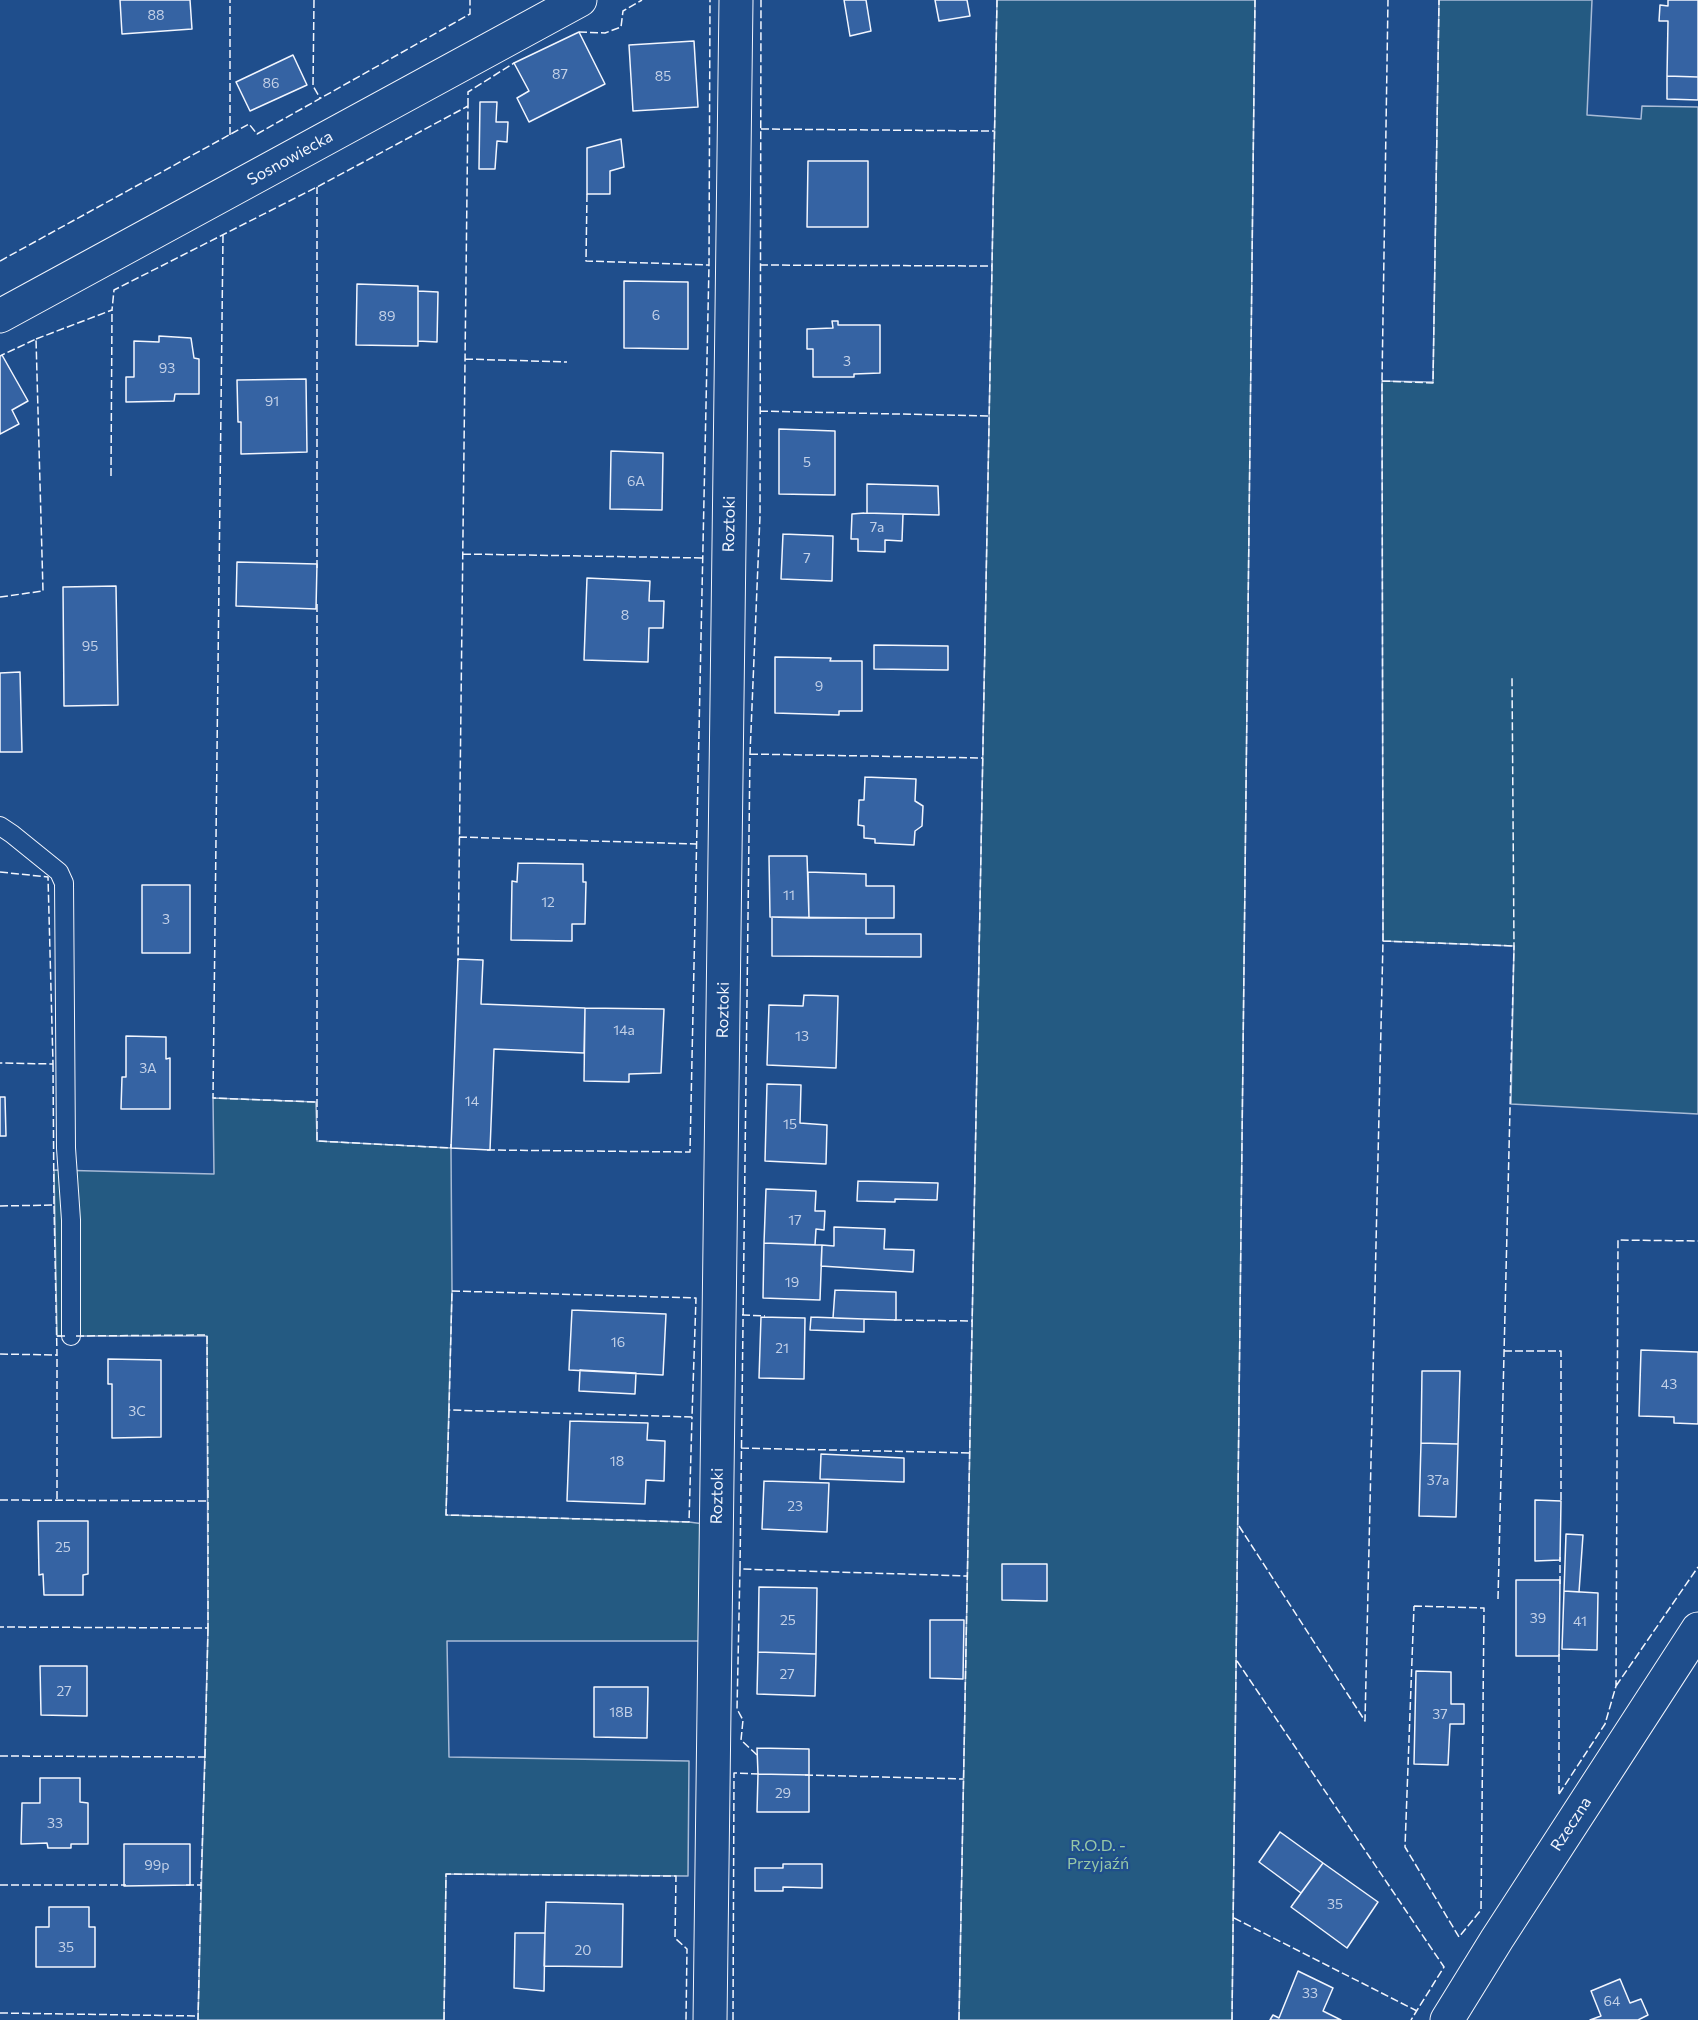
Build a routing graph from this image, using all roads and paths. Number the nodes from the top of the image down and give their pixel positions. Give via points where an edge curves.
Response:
1 (580, 0) edge
2 (736, 0) edge
3 (0, 316) edge
4 (0, 826) edge
5 (71, 1336) dead end
6 (1698, 1629) edge
7 (710, 2020) edge
8 (1447, 2020) edge

1 - 3 street, Sosnowiecka
2 - 7 street, Roztoki
4 - 5 lane via 58,872 64,883
6 - 8 street, Rzeczna

